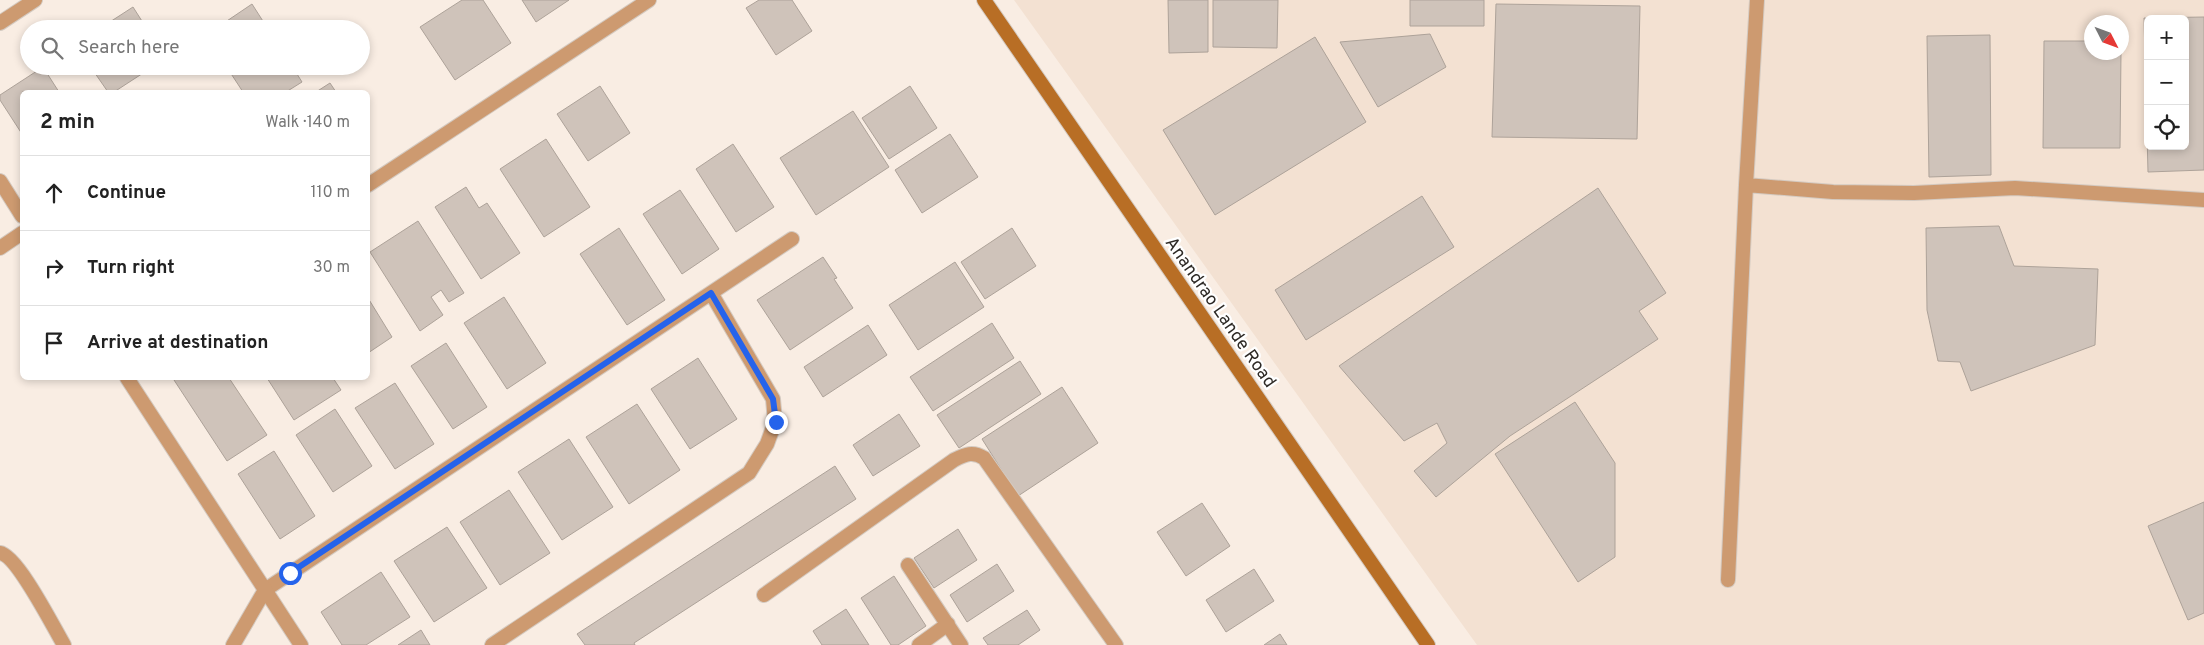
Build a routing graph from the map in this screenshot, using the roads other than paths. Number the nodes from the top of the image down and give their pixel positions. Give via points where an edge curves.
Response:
1 (36, 0) edge
2 (649, 0) edge
3 (984, 0) edge
4 (1757, 0) edge
5 (0, 23) edge
6 (0, 181) edge
7 (370, 184) edge
8 (1746, 185) junction
9 (2204, 200) edge
10 (20, 213) edge
11 (20, 234) edge
12 (792, 239) dead end
13 (0, 248) edge
14 (711, 293) junction
15 (128, 380) edge
16 (0, 553) edge
17 (908, 565) dead end
18 (1728, 580) dead end
19 (265, 590) junction
20 (764, 595) dead end
21 (948, 624) junction
22 (64, 645) edge
23 (233, 645) edge
24 (301, 645) edge
25 (492, 645) edge
26 (919, 645) edge
27 (961, 645) edge
28 (1116, 645) edge
29 (1428, 645) edge

1 - 5 street
2 - 7 street
3 - 29 main road, Anandrao Lande Road
4 - 8 street
6 - 10 street
8 - 9 street via 1833,192 1914,193 2015,188
8 - 18 street
11 - 13 street
12 - 14 street
14 - 19 street
14 - 25 street via 773,399 776,422 749,473
15 - 19 street
16 - 22 street via 18,567
17 - 21 street
19 - 23 street
19 - 24 street
20 - 28 street via 954,460 966,454 976,454 984,458
21 - 26 street
21 - 27 street

